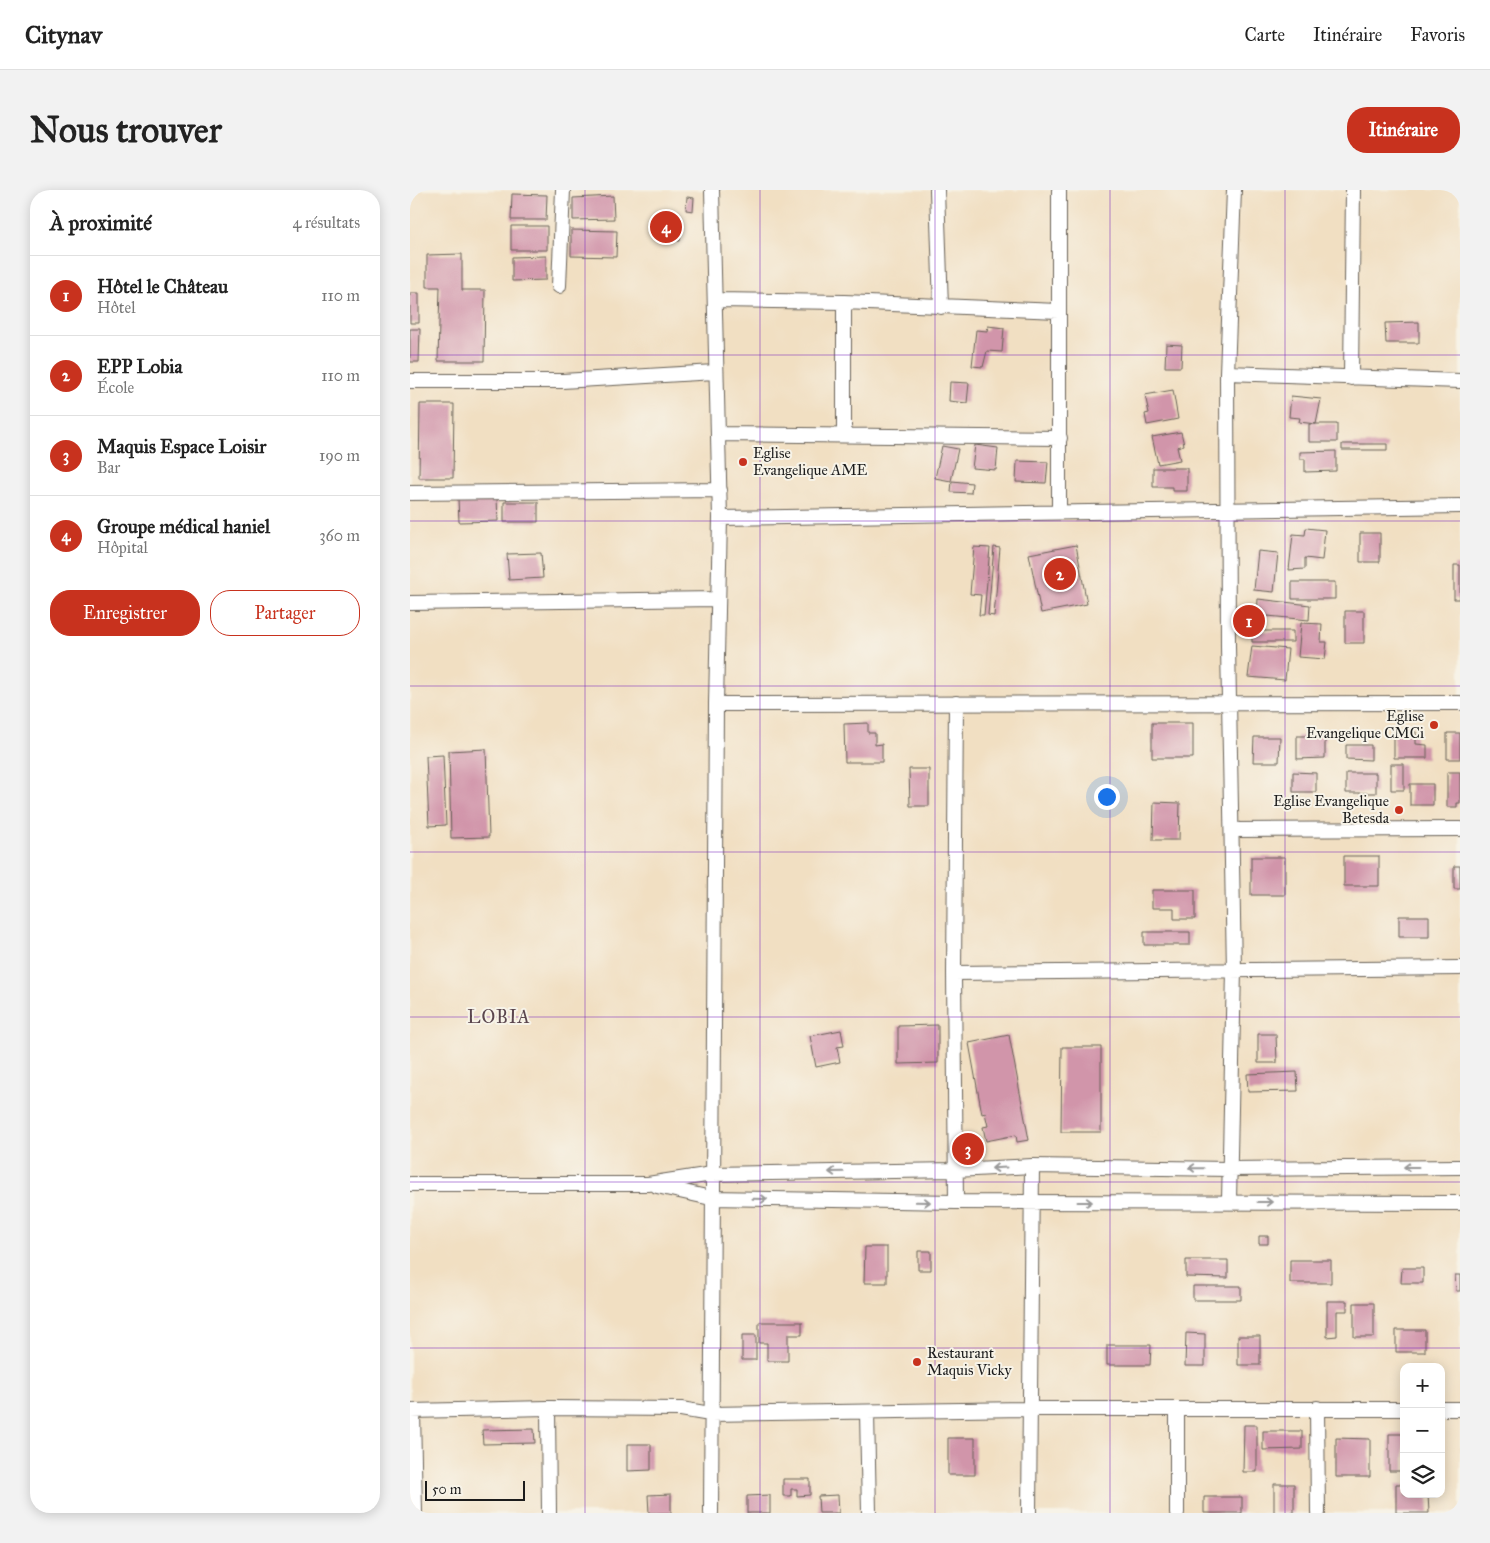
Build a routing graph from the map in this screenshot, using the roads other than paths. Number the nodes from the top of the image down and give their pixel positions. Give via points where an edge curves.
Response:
1 (563, 190) edge
2 (712, 190) edge
3 (937, 190) edge
4 (1058, 190) edge
5 (1234, 190) edge
6 (1353, 190) edge
7 (559, 286) dead end
8 (715, 300) junction
9 (844, 302) junction
10 (940, 307) junction
11 (1058, 311) junction
12 (715, 372) junction
13 (1227, 372) junction
14 (1351, 378) junction
15 (410, 381) edge
16 (1460, 381) edge
17 (720, 434) junction
18 (844, 434) junction
19 (1060, 438) junction
20 (720, 490) junction
21 (410, 492) edge
22 (1460, 506) edge
23 (1227, 510) junction
24 (1059, 512) junction
25 (720, 518) junction
26 (718, 599) junction
27 (410, 603) edge
28 (1229, 702) junction
29 (956, 703) junction
30 (1460, 703) edge
31 (716, 704) junction
32 (1460, 829) edge
33 (1232, 830) junction
34 (1460, 968) edge
35 (1234, 970) junction
36 (954, 973) junction
37 (1032, 1166) junction
38 (1460, 1167) edge
39 (1228, 1169) junction
40 (955, 1170) junction
41 (712, 1174) junction
42 (410, 1184) edge
43 (648, 1184) junction
44 (712, 1198) junction
45 (956, 1202) junction
46 (1032, 1202) junction
47 (1229, 1202) junction
48 (1460, 1203) edge
49 (548, 1408) junction
50 (1317, 1408) junction
51 (1029, 1409) junction
52 (1177, 1409) junction
53 (1400, 1409) edge
54 (1445, 1409) edge
55 (1460, 1410) edge
56 (412, 1411) edge
57 (867, 1412) junction
58 (710, 1414) junction
59 (415, 1513) edge
60 (549, 1513) edge
61 (710, 1513) edge
62 (869, 1513) edge
63 (1029, 1513) edge
64 (1177, 1513) edge
65 (1318, 1513) edge

1 - 7 street
2 - 8 street
3 - 10 street
4 - 11 street
5 - 13 street
6 - 14 street
8 - 9 street
8 - 12 street
9 - 10 street
9 - 18 street
10 - 11 street
11 - 19 street
12 - 15 street via 562,381
12 - 17 street
13 - 14 street
13 - 23 street
14 - 16 street
17 - 18 street
17 - 20 street
18 - 19 street
19 - 24 street
20 - 21 street
20 - 25 street
22 - 23 street
23 - 24 street
23 - 28 street
24 - 25 street
25 - 26 street
26 - 27 street
26 - 31 street
28 - 29 street
28 - 30 street
28 - 33 street
29 - 31 street
29 - 36 street
31 - 41 street
32 - 33 street
33 - 35 street
34 - 35 street
35 - 36 street
35 - 39 street
36 - 40 street
39 -> 37 street
37 -> 40 street
37 - 46 street
38 -> 39 street
39 - 47 street
40 -> 41 street
40 - 45 street
41 - 43 street
41 - 44 street
42 - 43 street
43 - 44 street
44 -> 45 street
44 - 58 street
45 - 46 street
46 -> 47 street
46 - 51 street
47 -> 48 street
49 - 56 street
49 - 58 street via 681,1409
49 - 60 street
50 - 52 street
50 - 53 street
50 - 65 street
51 - 52 street
51 - 57 street
51 - 63 street
52 - 64 street
54 - 55 street
56 - 59 street
57 - 58 street
57 - 62 street
58 - 61 street

